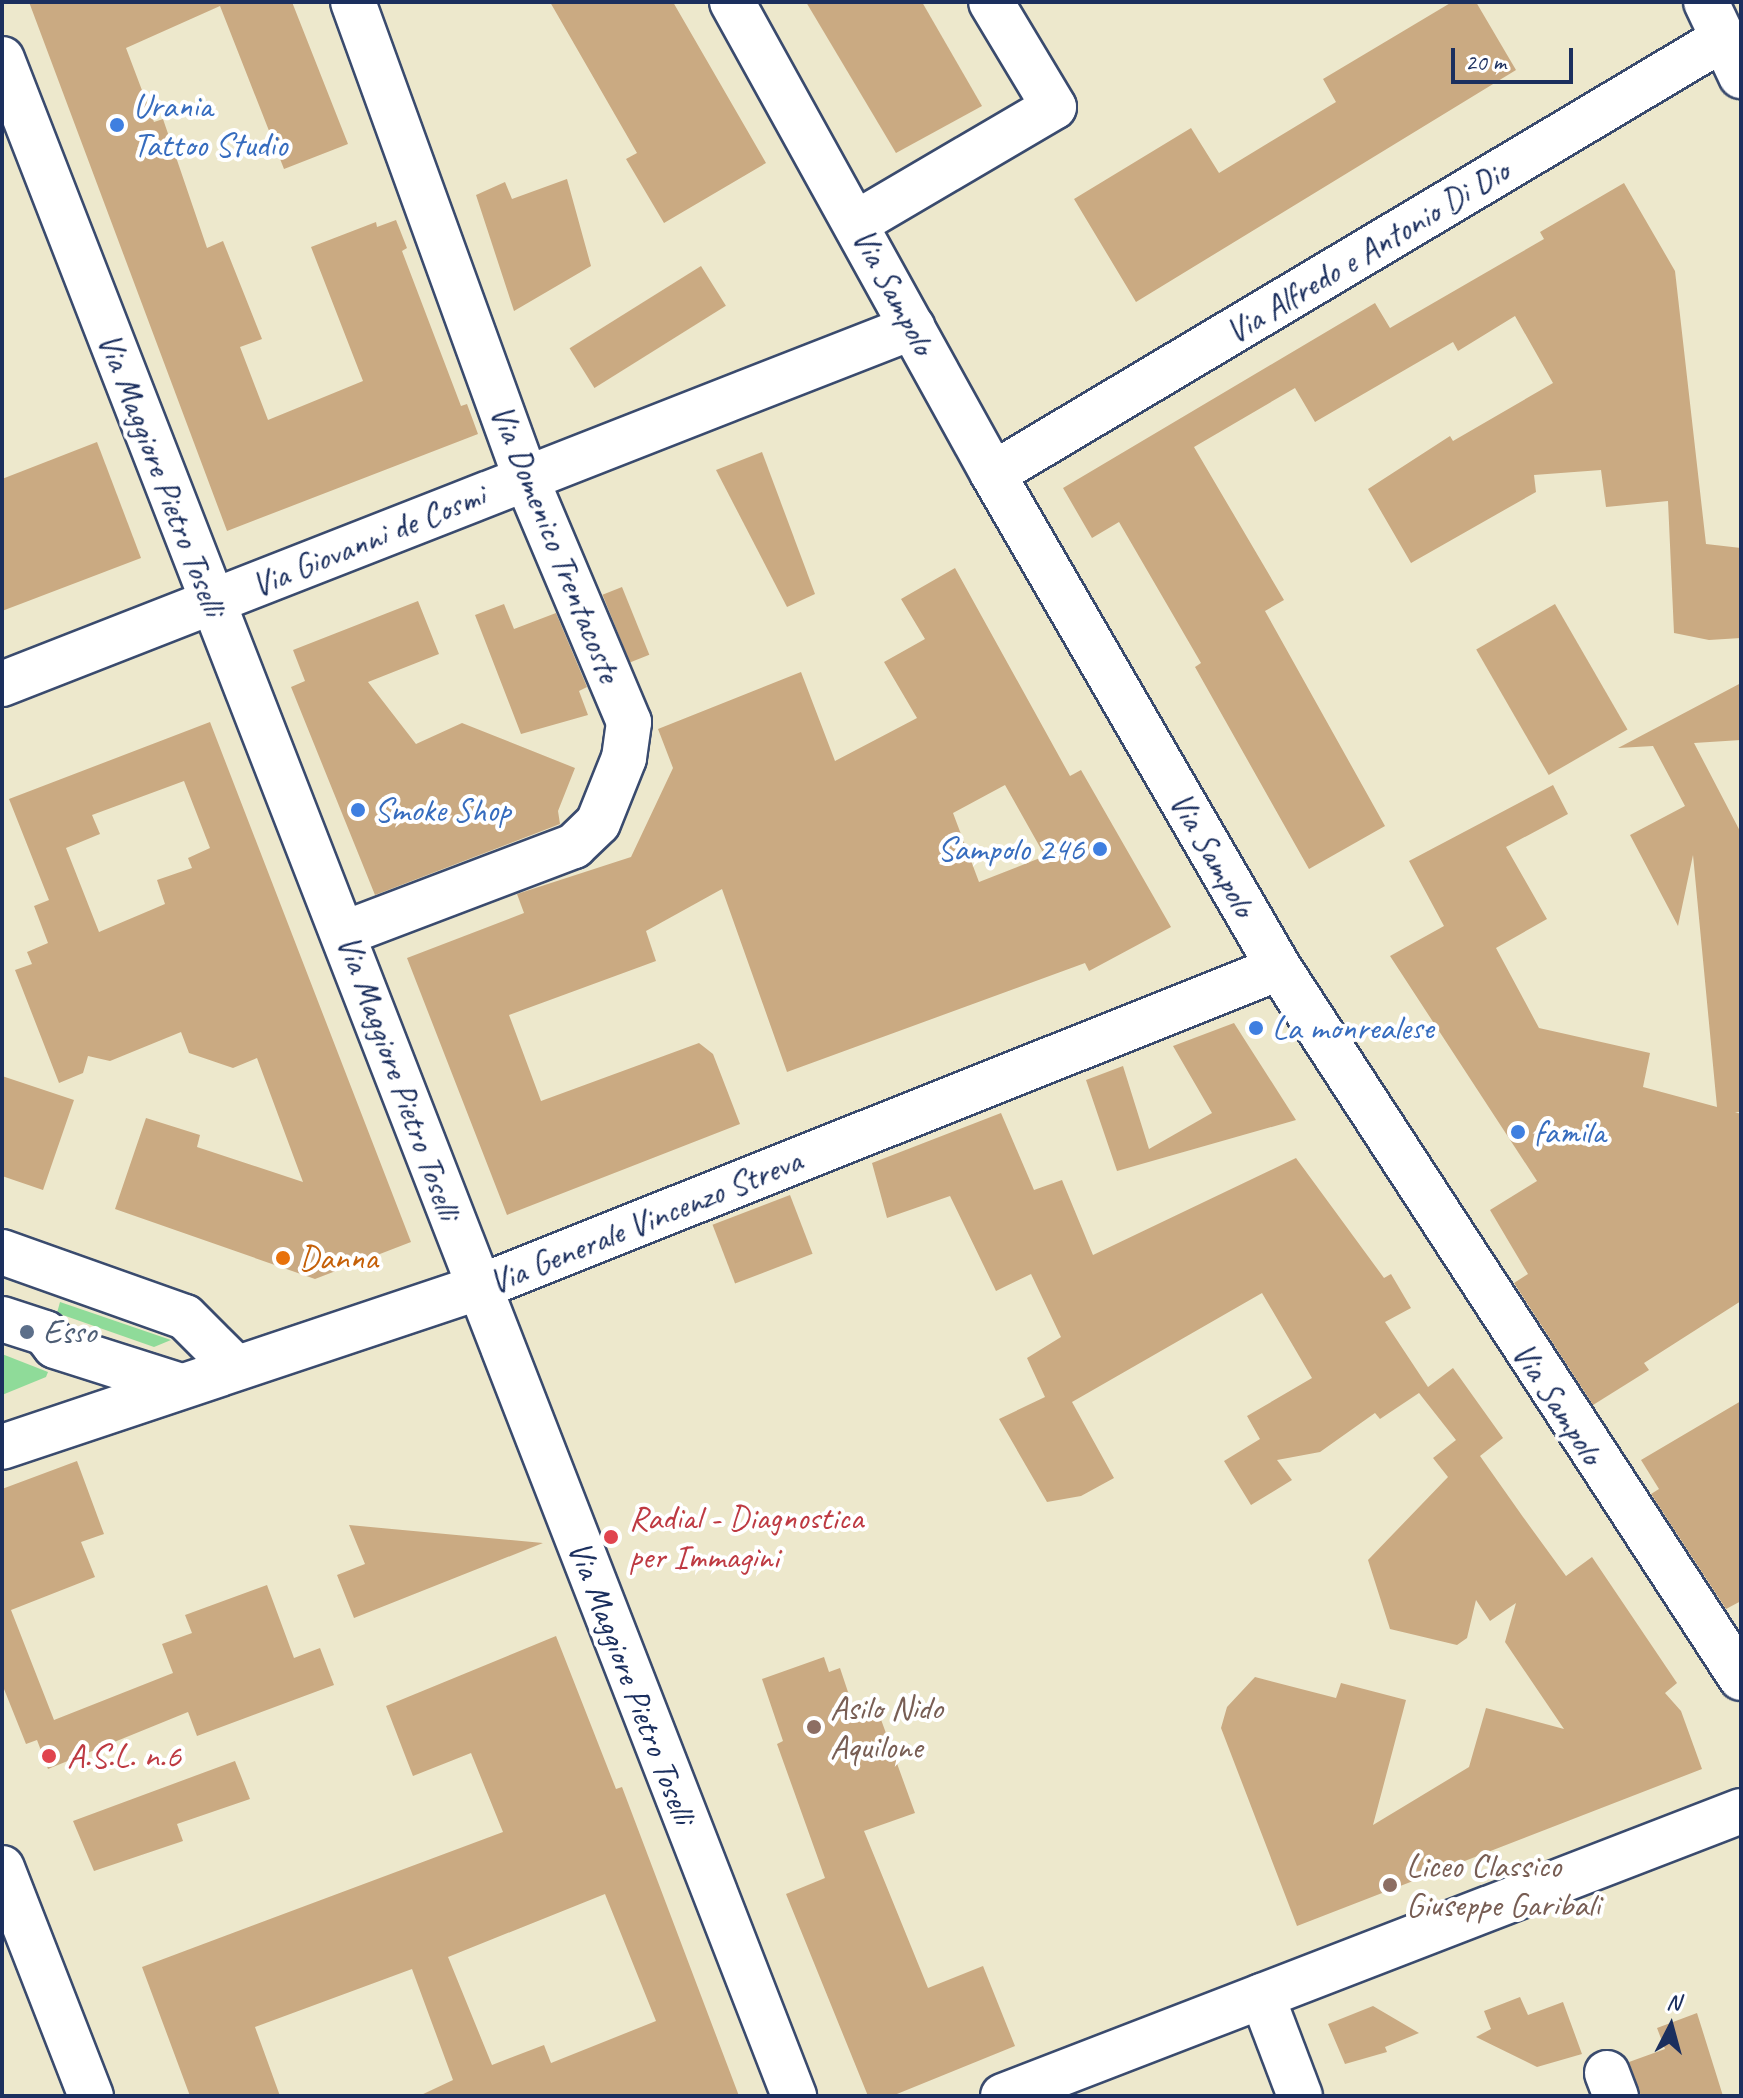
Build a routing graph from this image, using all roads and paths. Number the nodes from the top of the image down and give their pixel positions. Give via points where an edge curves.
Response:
1 (353, 2) edge
2 (732, 2) edge
3 (991, 2) edge
4 (1724, 38) edge
5 (2, 59) edge
6 (858, 222) junction
7 (913, 327) junction
8 (1002, 470) junction
9 (525, 476) junction
10 (211, 604) junction
11 (2, 684) edge
12 (345, 933) junction
13 (1279, 968) junction
14 (2, 1252) edge
15 (477, 1288) junction
16 (2, 1319) edge
17 (2, 1337) edge
18 (55, 1346) junction
19 (236, 1368) junction
20 (181, 1386) junction
21 (2, 1447) edge
22 (1741, 1678) edge
23 (1741, 1811) edge
24 (2, 1868) edge
25 (2, 1920) edge
26 (19, 1964) edge
27 (1262, 1996) junction
28 (71, 2096) edge
29 (91, 2096) edge
30 (794, 2096) edge
31 (1003, 2096) edge
32 (1300, 2096) edge

1 - 9 street, Via Domenico Trentacoste
2 - 6 street, Via Sampolo
3 - 6 street via 1054,107
4 - 8 street, Via Alfredo e Antonio Di Dio
5 - 10 street, Via Maggiore Pietro Toselli
6 - 7 street, Via Sampolo
7 - 8 street, Via Sampolo
7 - 9 street, Via Giovanni de Cosmi
8 - 13 street, Via Sampolo
9 - 10 street, Via Giovanni de Cosmi
9 - 12 street, Via Domenico Trentacoste via 629,722 624,758 598,823 574,846
10 - 11 street, Via Giovanni de Cosmi
10 - 12 street, Via Maggiore Pietro Toselli
12 - 15 street, Via Maggiore Pietro Toselli
13 - 15 street, Via Generale Vincenzo Streva
13 - 22 street, Via Sampolo
14 - 19 street via 185,1317
15 - 19 street, Via Generale Vincenzo Streva
15 - 30 street, Via Maggiore Pietro Toselli
16 - 18 street via 45,1333
17 - 18 street via 40,1349
18 - 20 street
19 - 20 street, Via Generale Vincenzo Streva
20 - 21 street, Via Generale Vincenzo Streva
23 - 27 street
24 - 26 street
25 - 26 street
26 - 28 street
26 - 29 street
27 - 31 street
27 - 32 street

